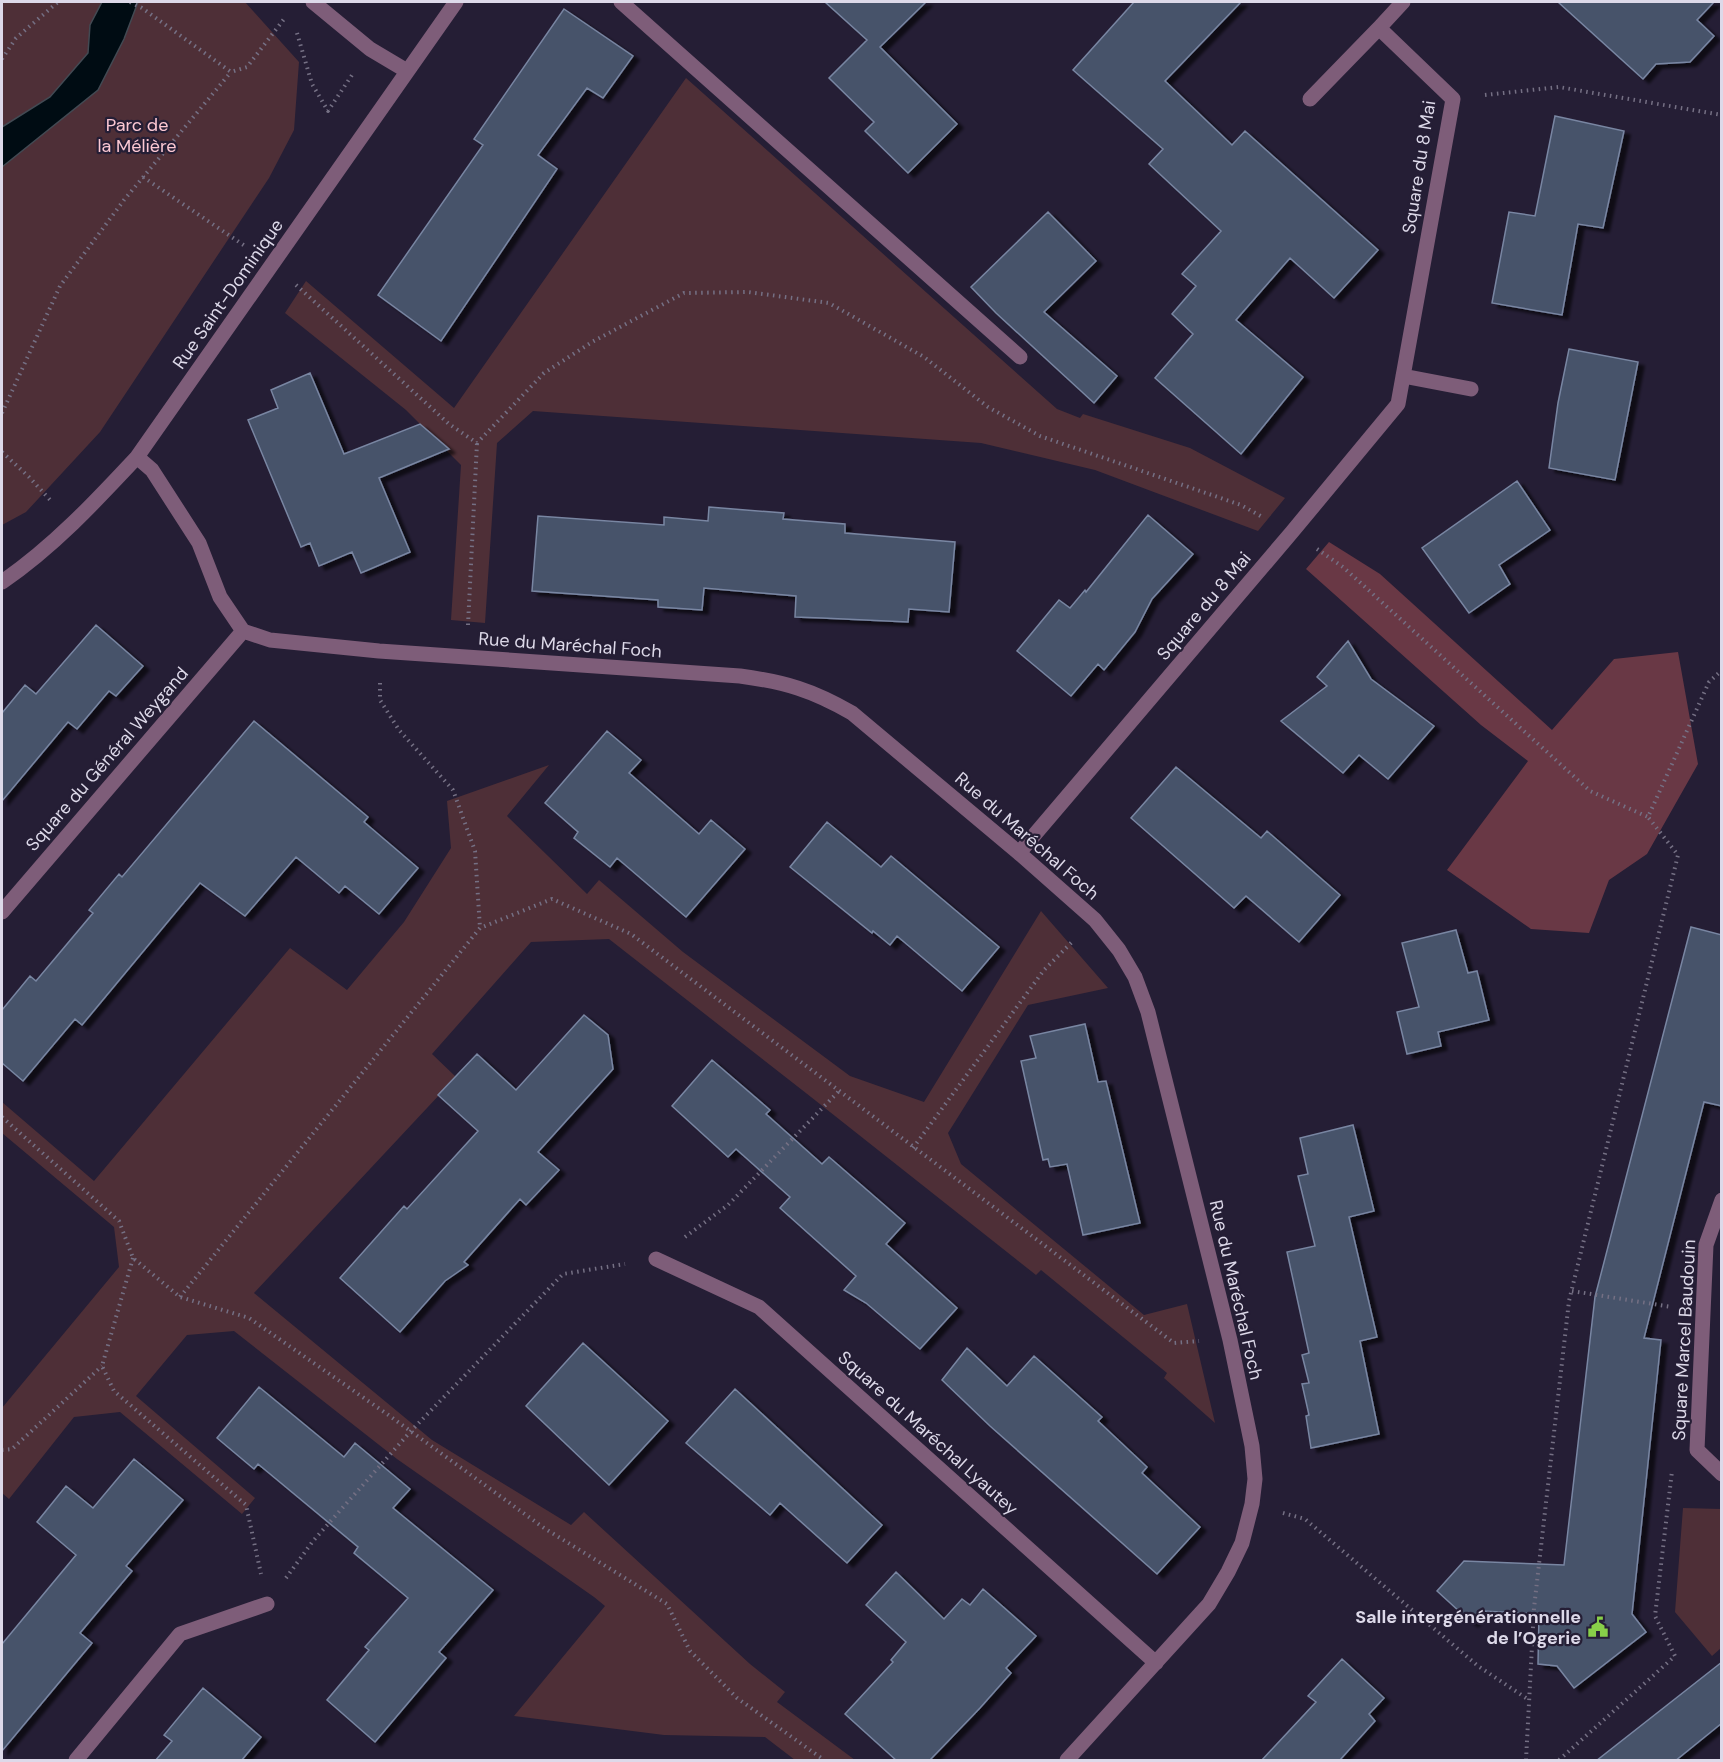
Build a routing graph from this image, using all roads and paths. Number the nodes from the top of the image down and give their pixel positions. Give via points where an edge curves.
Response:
1 (58, 2) edge
2 (130, 2) edge
3 (313, 2) edge
4 (456, 2) edge
5 (621, 2) edge
6 (1403, 2) edge
7 (1378, 28) junction
8 (370, 49) junction
9 (2, 59) edge
10 (407, 71) junction
11 (231, 72) junction
12 (1310, 99) dead end
13 (1453, 99) junction
14 (1722, 115) edge
15 (143, 177) junction
16 (273, 264) junction
17 (1020, 357) dead end
18 (1403, 376) junction
19 (1471, 389) dead end
20 (2, 413) edge
21 (477, 442) junction
22 (2, 452) edge
23 (137, 457) junction
24 (72, 524) junction
25 (1292, 532) junction
26 (2, 582) edge
27 (243, 631) junction
28 (379, 651) junction
29 (467, 657) junction
30 (1722, 670) edge
31 (1648, 817) junction
32 (1019, 854) junction
33 (2, 912) edge
34 (1095, 920) junction
35 (480, 928) junction
36 (839, 1091) junction
37 (2, 1117) edge
38 (913, 1148) junction
39 (1722, 1200) edge
40 (133, 1258) junction
41 (656, 1259) junction
42 (1572, 1291) junction
43 (180, 1298) junction
44 (1644, 1304) dead end
45 (1230, 1340) junction
46 (102, 1366) junction
47 (411, 1431) junction
48 (2, 1450) edge
49 (1697, 1450) junction
50 (1722, 1474) edge
51 (1252, 1504) junction
52 (267, 1604) junction
53 (1156, 1663) junction
54 (1529, 1701) junction
55 (76, 1761) edge
56 (824, 1761) edge
57 (1067, 1761) edge
58 (1526, 1761) edge
59 (1559, 1761) edge

1 - 9 path via 16,38
2 - 11 path
3 - 8 street
4 - 10 street, Rue Saint-Dominique
5 - 17 street
6 - 7 street
7 - 12 street
7 - 13 street, Square du 8 Mai
8 - 10 street
8 - 11 path via 328,111 312,84 298,34 284,19 247,67
10 - 16 street, Rue Saint-Dominique
11 - 15 path
13 - 14 path via 1559,87
13 - 18 street, Square du 8 Mai
15 - 16 path
15 - 20 path via 60,286
16 - 21 path via 449,424
16 - 23 street, Rue Saint-Dominique
18 - 19 street
18 - 25 street, Square du 8 Mai via 1398,404
21 - 25 path via 544,373 591,342 684,293 748,292 829,303 924,357 988,407 1040,436 1241,505
21 - 29 path
22 - 24 path
23 - 24 street, Rue Saint-Dominique
23 - 27 street via 152,470 199,543 220,597
24 - 26 street, Rue Saint-Dominique
25 - 31 path via 1343,567 1590,791
25 - 32 street, Square du 8 Mai
27 - 28 street, Rue du Maréchal Foch via 270,640
27 - 33 street, Square du Général Weygand
28 - 29 street, Rue du Maréchal Foch
28 - 35 path via 380,700 399,730 453,790 457,800 475,851
29 - 32 street, Rue du Maréchal Foch via 740,676 801,688 852,713
30 - 31 path via 1709,682
31 - 42 path via 1678,855
32 - 34 street, Rue du Maréchal Foch
34 - 38 path via 1044,970
34 - 45 street, Rue du Maréchal Foch via 1135,977 1148,1012
35 - 36 path via 552,899 630,934
35 - 43 path
36 - 38 path
36 - 41 path via 728,1205
37 - 40 path via 119,1221
38 - 45 path via 1174,1343
39 - 49 street, Square Marcel Baudouin via 1706,1245
40 - 43 path
40 - 46 path
41 - 47 path via 563,1274
41 - 53 street, Square du Maréchal Lyautey via 759,1307
42 - 44 path
42 - 54 path via 1534,1608
43 - 47 path via 249,1318
45 - 51 street, Rue du Maréchal Foch via 1252,1446
46 - 48 path via 12,1449
46 - 52 path via 114,1391 246,1505
47 - 52 path via 313,1541
47 - 56 path via 544,1528 667,1604 690,1651 737,1698
49 - 50 street, Square Marcel Baudouin
49 - 59 path via 1674,1461 1655,1616 1675,1656
51 - 53 street, Rue du Maréchal Foch via 1242,1543 1214,1596
51 - 54 path via 1305,1519 1478,1666
52 - 55 street via 180,1634
53 - 57 street, Rue du Maréchal Foch
54 - 58 path

